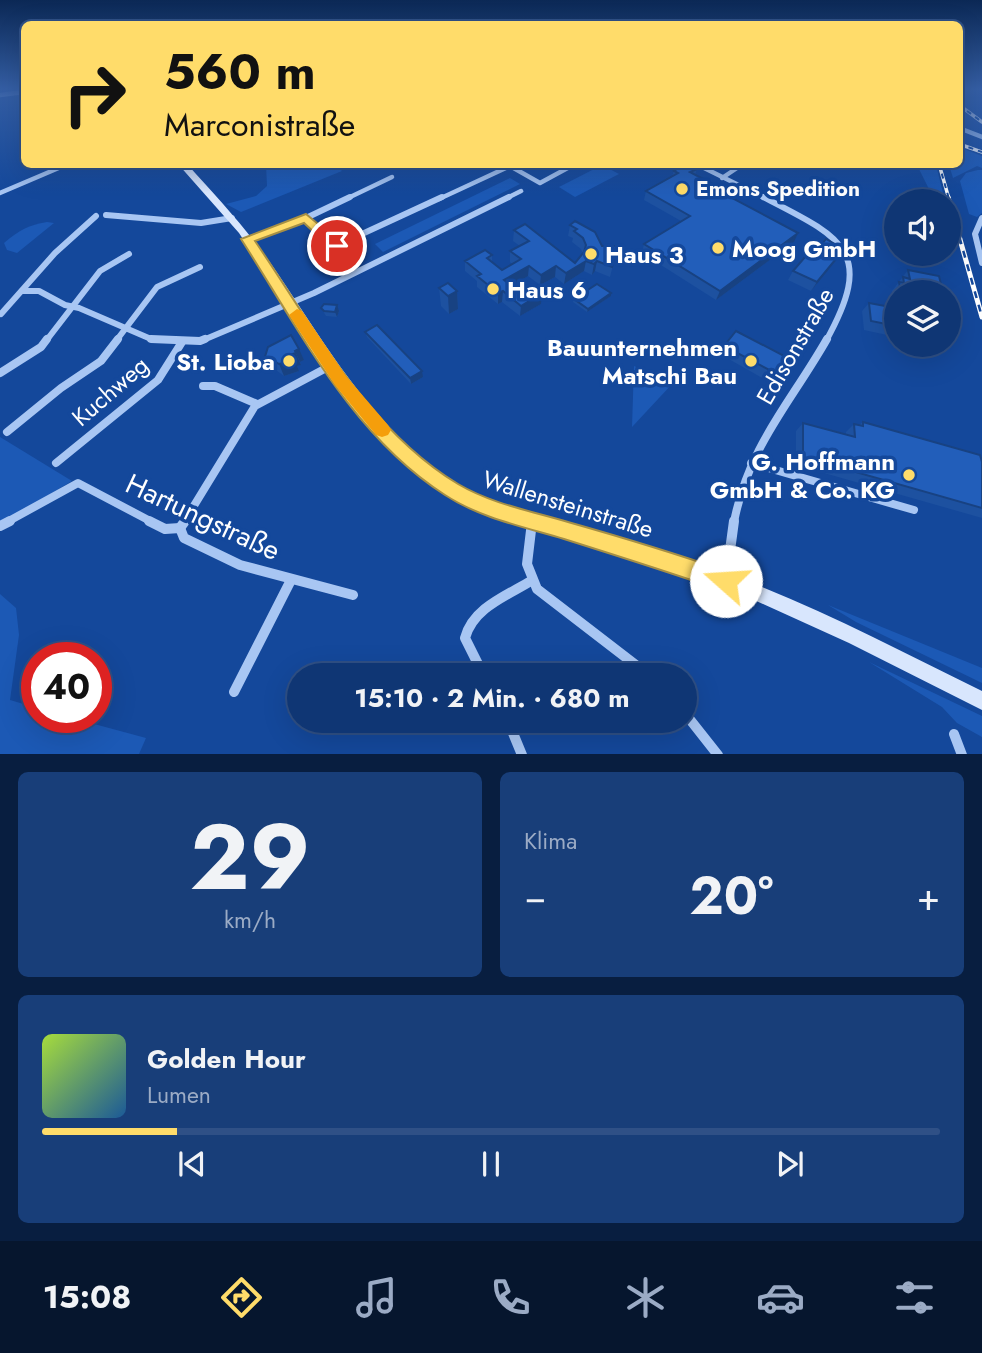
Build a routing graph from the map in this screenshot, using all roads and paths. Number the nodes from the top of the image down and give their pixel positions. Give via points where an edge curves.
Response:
1 (963, 130) edge
2 (982, 137) edge
3 (59, 168) edge
4 (186, 168) edge
5 (506, 168) edge
6 (514, 168) edge
7 (568, 168) edge
8 (703, 168) edge
9 (737, 168) edge
10 (391, 177) dead end
11 (722, 178) junction
12 (521, 191) dead end
13 (0, 193) edge
14 (106, 215) dead end
15 (96, 216) dead end
16 (232, 218) junction
17 (306, 218) junction
18 (982, 218) edge
19 (248, 239) junction
20 (129, 254) dead end
21 (982, 263) edge
22 (200, 267) dead end
23 (22, 290) junction
24 (290, 304) junction
25 (73, 306) junction
26 (1, 314) edge
27 (127, 329) junction
28 (182, 342) junction
29 (330, 366) junction
30 (0, 373) edge
31 (203, 386) dead end
32 (257, 404) junction
33 (7, 432) dead end
34 (56, 463) dead end
35 (751, 463) junction
36 (914, 510) dead end
37 (532, 522) junction
38 (0, 526) edge
39 (180, 528) junction
40 (291, 580) junction
41 (531, 581) junction
42 (726, 581) junction
43 (354, 596) dead end
44 (478, 663) edge
45 (633, 663) edge
46 (234, 692) dead end
47 (982, 701) edge
48 (697, 728) edge
49 (513, 733) edge
50 (954, 734) dead end
51 (522, 754) edge
52 (719, 754) edge
53 (962, 754) edge

1 - 2 street
3 - 13 street
4 - 16 street, Wallensteinstraße
5 - 17 street via 340,245 333,245
6 - 7 street via 540,183
8 - 11 street, Edisonstraße
9 - 11 street
10 - 17 street
11 - 35 street, Edisonstraße via 824,232 846,251 853,265 841,314
12 - 24 street
14 - 16 street via 207,225
15 - 23 street
16 - 19 street, Wallensteinstraße
17 - 19 street
18 - 21 street via 975,239
19 - 24 street, Wallensteinstraße
20 - 25 street via 100,271
22 - 27 street via 157,287
23 - 25 street via 39,291
23 - 26 street
24 - 28 street via 200,341
24 - 29 street, Wallensteinstraße
25 - 27 street
25 - 30 street via 41,346
27 - 28 street via 151,339
27 - 33 street via 101,361
28 - 34 street, Kuchweg via 158,380
29 - 32 street
29 - 37 street, Wallensteinstraße via 384,432 437,480 480,505
31 - 32 street via 215,386
32 - 39 street
35 - 36 street
35 - 42 street, Edisonstraße via 730,540
37 - 41 street via 525,559
37 - 42 street, Wallensteinstraße
38 - 39 street, Hartungstraße via 78,483 165,529
39 - 40 street, Hartungstraße via 184,538 240,565
40 - 43 street, Hartungstraße
40 - 46 street
41 - 44 street via 468,623 465,638
41 - 45 street
42 - 47 street, Wallensteinstraße
48 - 52 street
49 - 51 street
50 - 53 street

